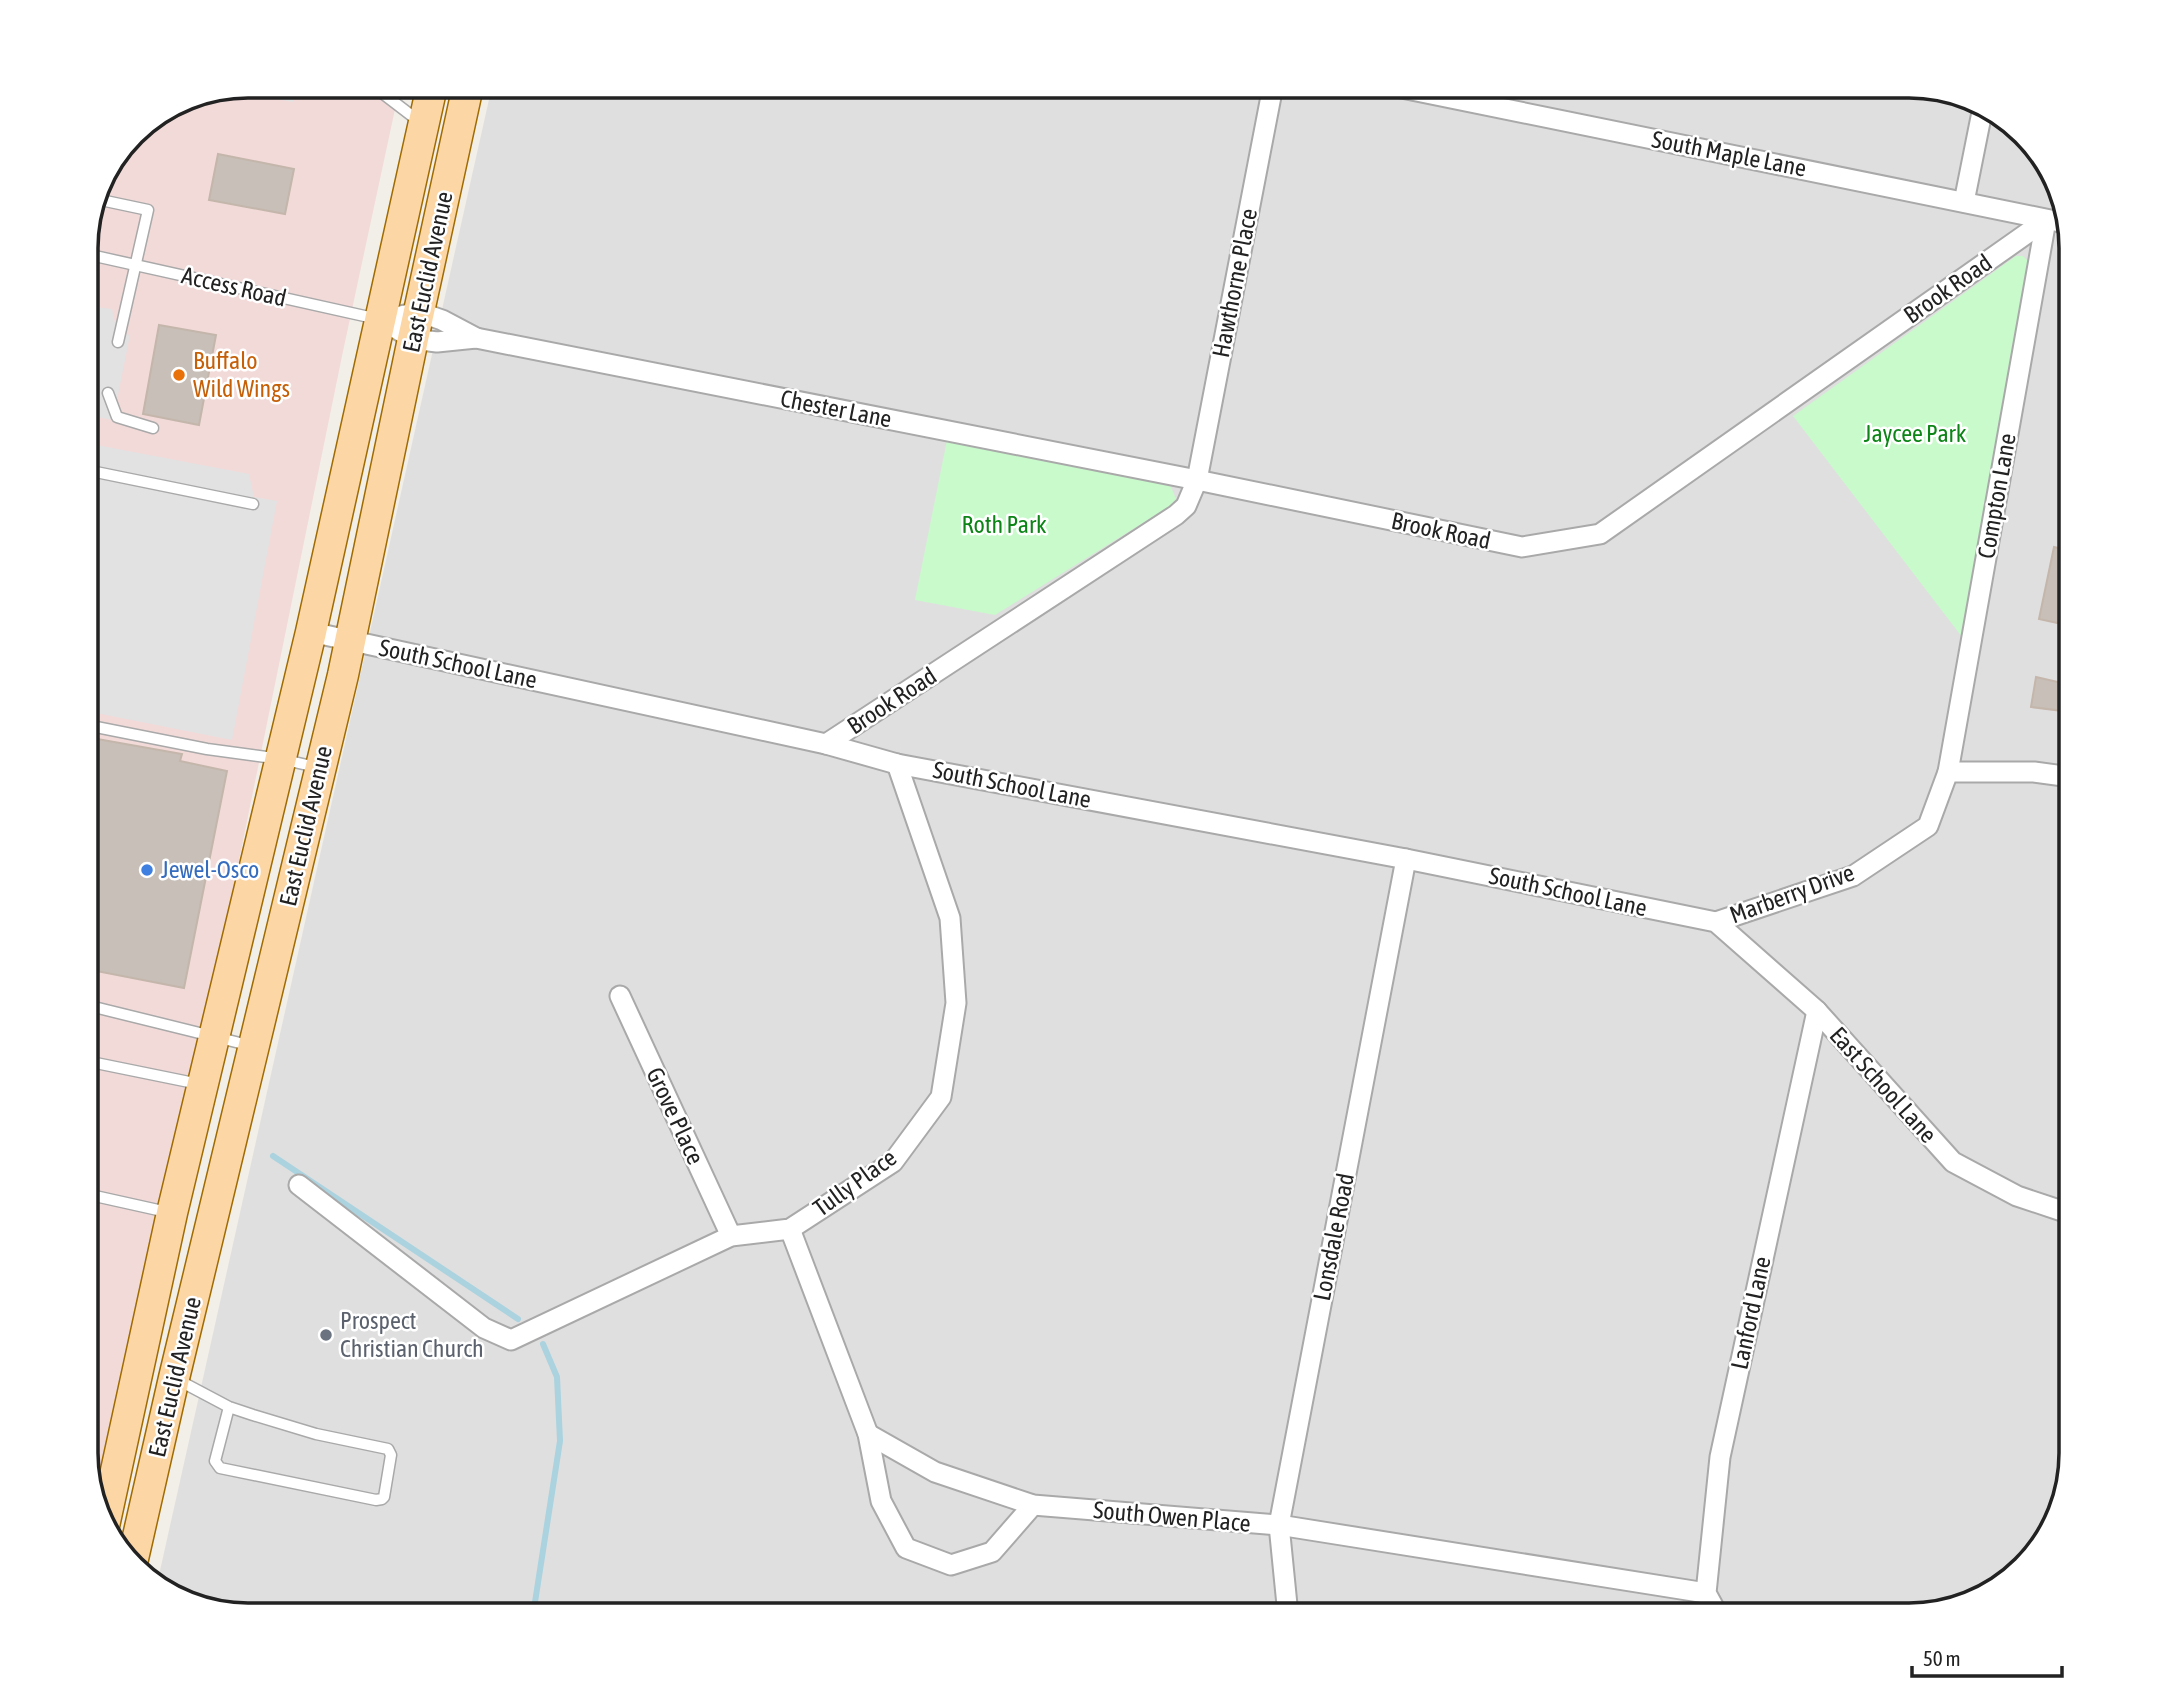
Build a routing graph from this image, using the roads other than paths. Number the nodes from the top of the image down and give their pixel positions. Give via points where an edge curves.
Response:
1 (388, 98) edge
2 (430, 98) edge
3 (465, 98) edge
4 (1271, 98) edge
5 (1451, 98) edge
6 (1981, 117) edge
7 (424, 126) junction
8 (106, 202) edge
9 (1964, 202) junction
10 (2056, 222) edge
11 (98, 257) edge
12 (135, 265) junction
13 (382, 320) junction
14 (416, 326) junction
15 (476, 338) junction
16 (118, 342) dead end
17 (108, 393) dead end
18 (153, 428) dead end
19 (98, 472) edge
20 (1197, 480) junction
21 (253, 504) dead end
22 (311, 632) junction
23 (350, 640) junction
24 (98, 727) edge
25 (826, 744) junction
26 (281, 759) junction
27 (897, 764) junction
28 (320, 768) junction
29 (1948, 772) junction
30 (2059, 775) edge
31 (1406, 859) junction
32 (1716, 922) junction
33 (620, 996) dead end
34 (98, 1008) edge
35 (1816, 1012) junction
36 (215, 1037) junction
37 (253, 1046) junction
38 (98, 1063) edge
39 (203, 1085) junction
40 (299, 1185) dead end
41 (98, 1197) edge
42 (2059, 1210) edge
43 (172, 1213) junction
44 (790, 1229) junction
45 (731, 1236) junction
46 (174, 1378) junction
47 (229, 1407) junction
48 (868, 1434) junction
49 (106, 1500) edge
50 (1033, 1505) junction
51 (1279, 1525) junction
52 (135, 1551) edge
53 (1706, 1593) junction
54 (1287, 1603) edge
55 (1711, 1603) edge

1 - 7 lane
2 - 7 main road, East Euclid Avenue
3 - 14 main road, East Euclid Avenue
4 - 20 street, Hawthorne Place
5 - 9 street, South Maple Lane
6 - 9 street
7 - 13 main road, East Euclid Avenue
8 - 12 lane via 148,210
9 - 10 street, South Maple Lane
10 - 20 street, Brook Road via 1600,534 1522,547
10 - 29 street, Compton Lane
11 - 12 lane, Access Road
12 - 13 lane, Access Road
12 - 16 lane
13 - 14 street, Chester Lane
13 - 22 main road, East Euclid Avenue
14 - 15 street, Chester Lane via 442,320
14 - 15 street, Chester Lane via 437,342
14 - 23 main road, East Euclid Avenue
15 - 20 street, Chester Lane
17 - 18 lane via 117,417
19 - 21 lane
20 - 25 street, Brook Road via 1186,506 1176,515
22 - 23 street, South School Lane
22 - 26 main road, East Euclid Avenue
23 - 25 street, South School Lane
23 - 28 main road, East Euclid Avenue
24 - 26 lane
25 - 27 street, South School Lane
26 - 28 lane
26 - 36 main road, East Euclid Avenue
27 - 31 street, South School Lane
27 - 44 street, Tully Place via 950,918 956,1003 941,1097 893,1162
28 - 37 main road, East Euclid Avenue
29 - 30 street
29 - 32 street, Marberry Drive via 1927,826 1853,876
31 - 32 street, South School Lane
31 - 51 street, Lonsdale Road
32 - 35 street, East School Lane
33 - 45 street, Grove Place
34 - 36 lane
35 - 42 street, East School Lane via 1953,1162 2017,1196
35 - 53 street, Lanford Lane via 1720,1457
36 - 37 lane
36 - 39 main road, East Euclid Avenue
37 - 46 main road, East Euclid Avenue
38 - 39 lane
39 - 43 main road, East Euclid Avenue
40 - 45 street, Tully Place via 484,1328 512,1340
41 - 43 lane
43 - 49 main road, East Euclid Avenue
44 - 45 street, Tully Place
44 - 48 street
46 - 47 lane
46 - 52 main road, East Euclid Avenue
47 - 47 lane via 388,1450 384,1497 376,1500 220,1468 215,1461
48 - 50 street, South Owen Place via 935,1472
48 - 50 street via 881,1501 906,1548 951,1565 992,1552
50 - 51 street, South Owen Place
51 - 53 street, South Owen Place
51 - 54 street, Lonsdale Road
53 - 55 street

